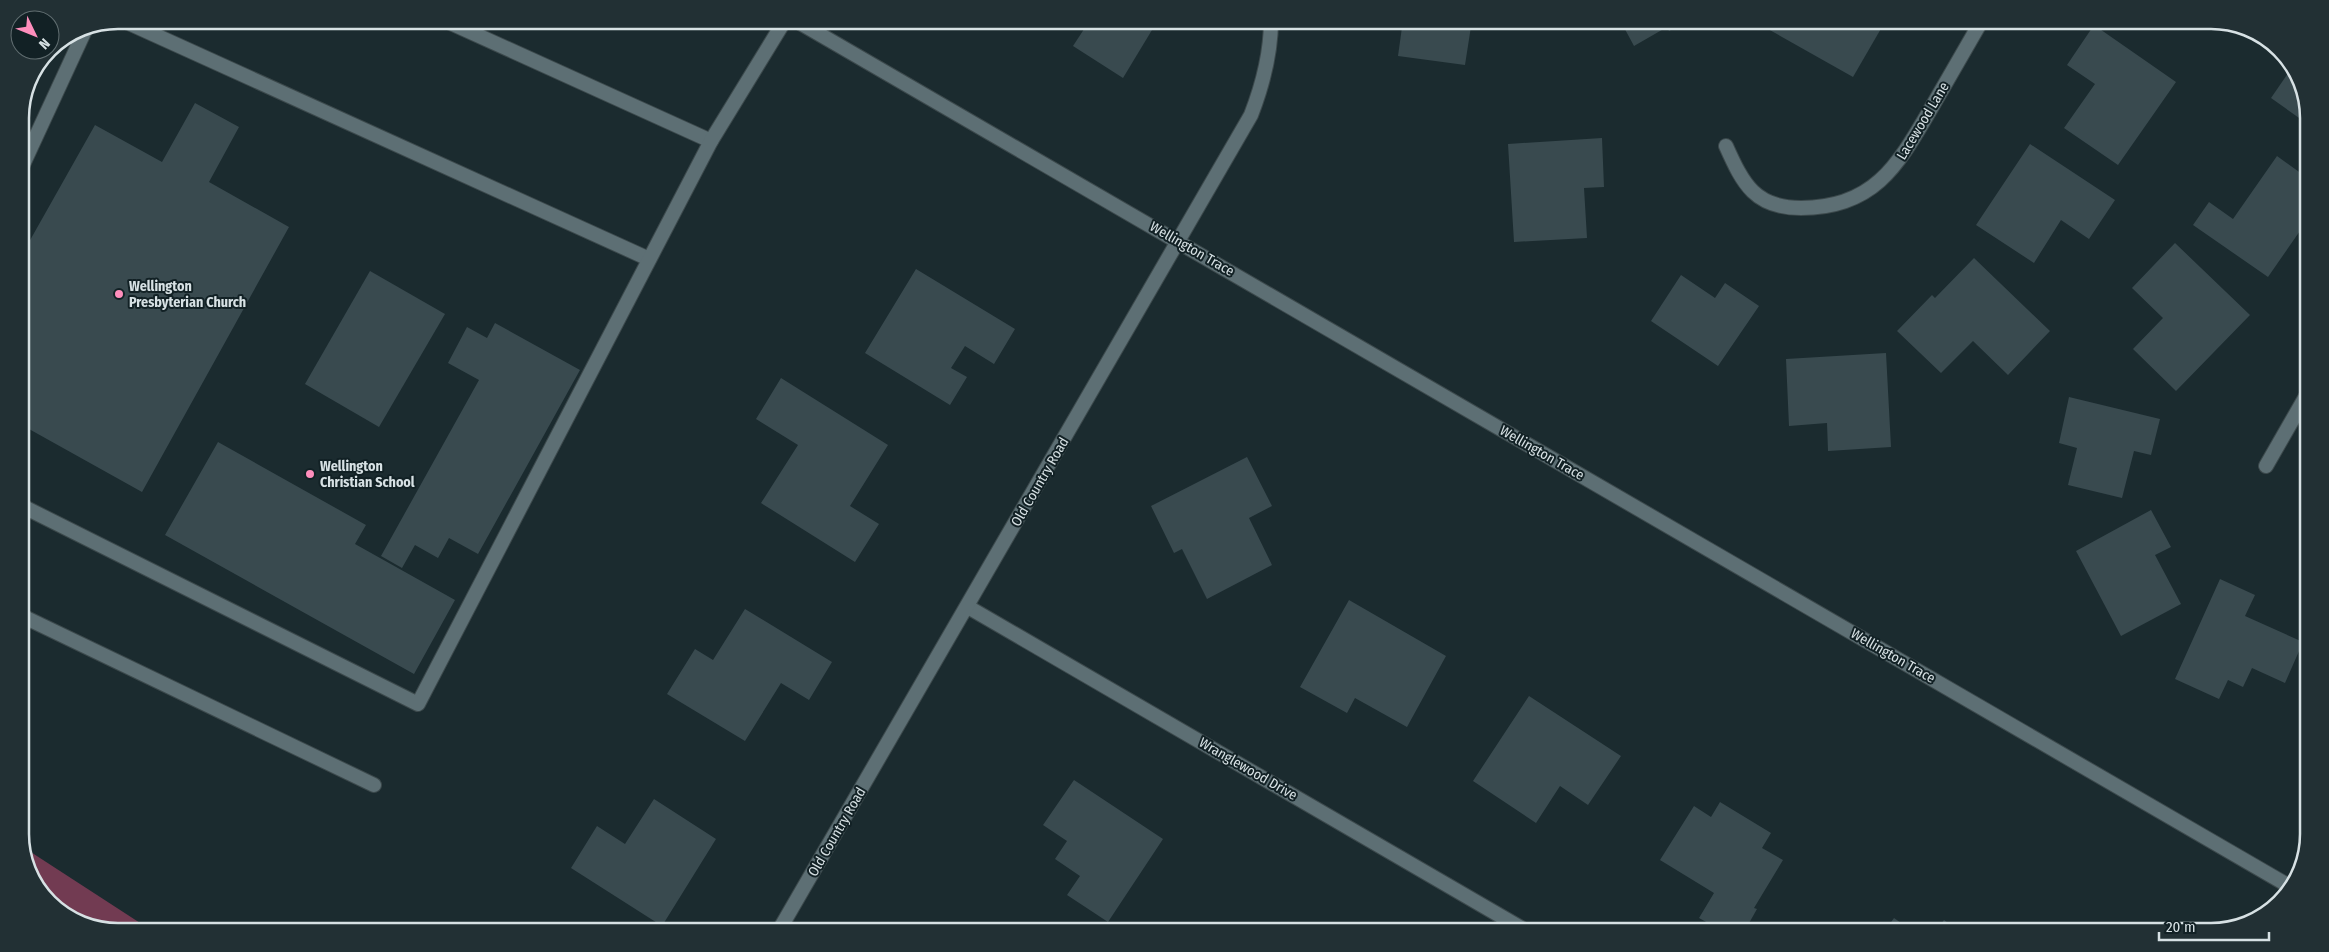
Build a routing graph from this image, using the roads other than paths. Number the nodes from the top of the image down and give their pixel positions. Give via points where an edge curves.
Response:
1 (142, 29) edge
2 (464, 29) edge
3 (779, 29) edge
4 (811, 29) edge
5 (1271, 29) edge
6 (1977, 29) edge
7 (82, 37) edge
8 (711, 141) junction
9 (1726, 146) dead end
10 (29, 152) edge
11 (1179, 242) junction
12 (650, 259) junction
13 (2300, 407) edge
14 (2266, 466) dead end
15 (29, 510) edge
16 (968, 606) junction
17 (29, 619) edge
18 (374, 785) dead end
19 (2285, 883) edge
20 (783, 923) edge
21 (1513, 923) edge

1 - 12 street
2 - 8 street
3 - 8 street
4 - 11 street, Wellington Trace
5 - 11 street, Old Country Road via 1268,60 1251,115
6 - 9 street, Lacewood Lane via 1892,171 1871,189 1854,198 1819,208 1791,208 1764,202 1741,180
7 - 10 street
8 - 12 street
11 - 16 street, Old Country Road
11 - 19 street, Wellington Trace
12 - 15 street via 418,704
13 - 14 street
16 - 20 street, Old Country Road
16 - 21 street, Wranglewood Drive
17 - 18 street

